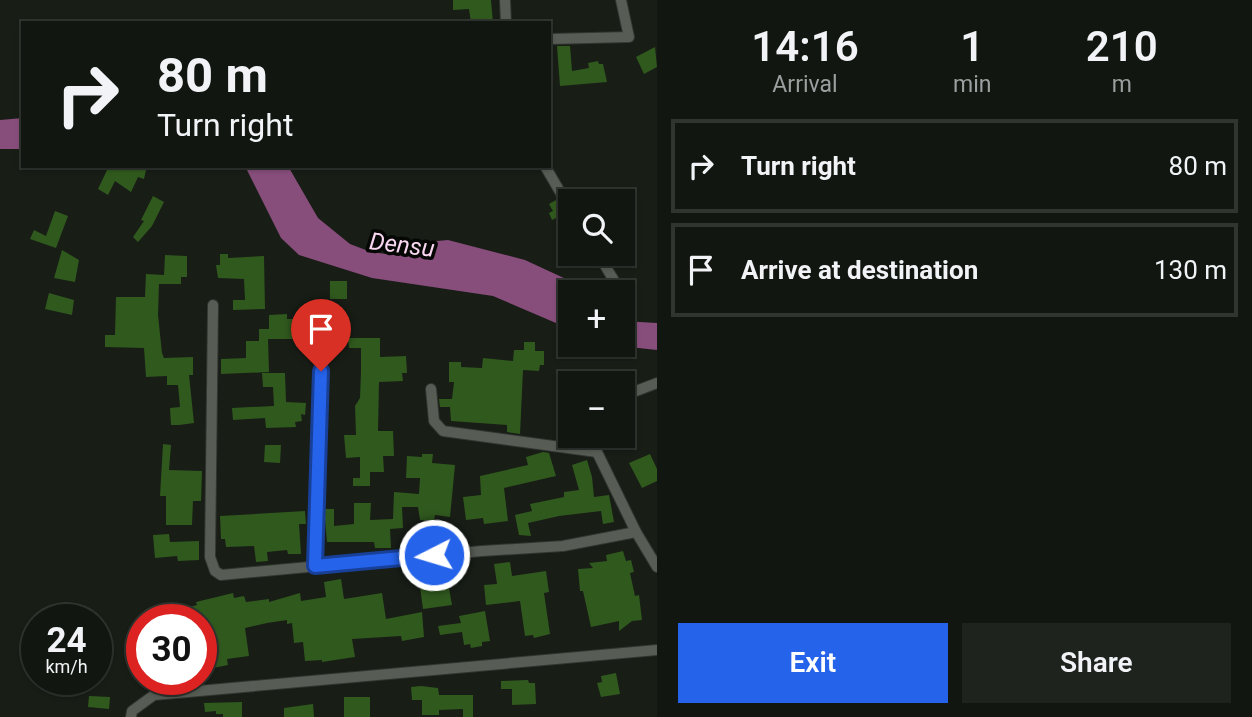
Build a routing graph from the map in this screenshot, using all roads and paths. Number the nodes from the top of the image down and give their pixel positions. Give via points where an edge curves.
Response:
1 (505, 0) edge
2 (621, 0) edge
3 (506, 21) edge
4 (551, 39) edge
5 (546, 168) edge
6 (558, 189) edge
7 (213, 305) dead end
8 (321, 371) dead end
9 (657, 383) edge
10 (431, 389) dead end
11 (635, 391) edge
12 (584, 448) edge
13 (597, 452) junction
14 (636, 532) junction
15 (315, 566) junction
16 (657, 567) edge
17 (657, 650) edge
18 (131, 717) edge

1 - 3 street
2 - 4 street via 629,37
5 - 6 street
7 - 15 street via 212,569 221,575
8 - 15 street
9 - 11 street
10 - 13 street via 434,421 443,431
12 - 13 street
13 - 14 street
14 - 15 street via 564,546
14 - 16 street
17 - 18 street via 154,695 132,711

